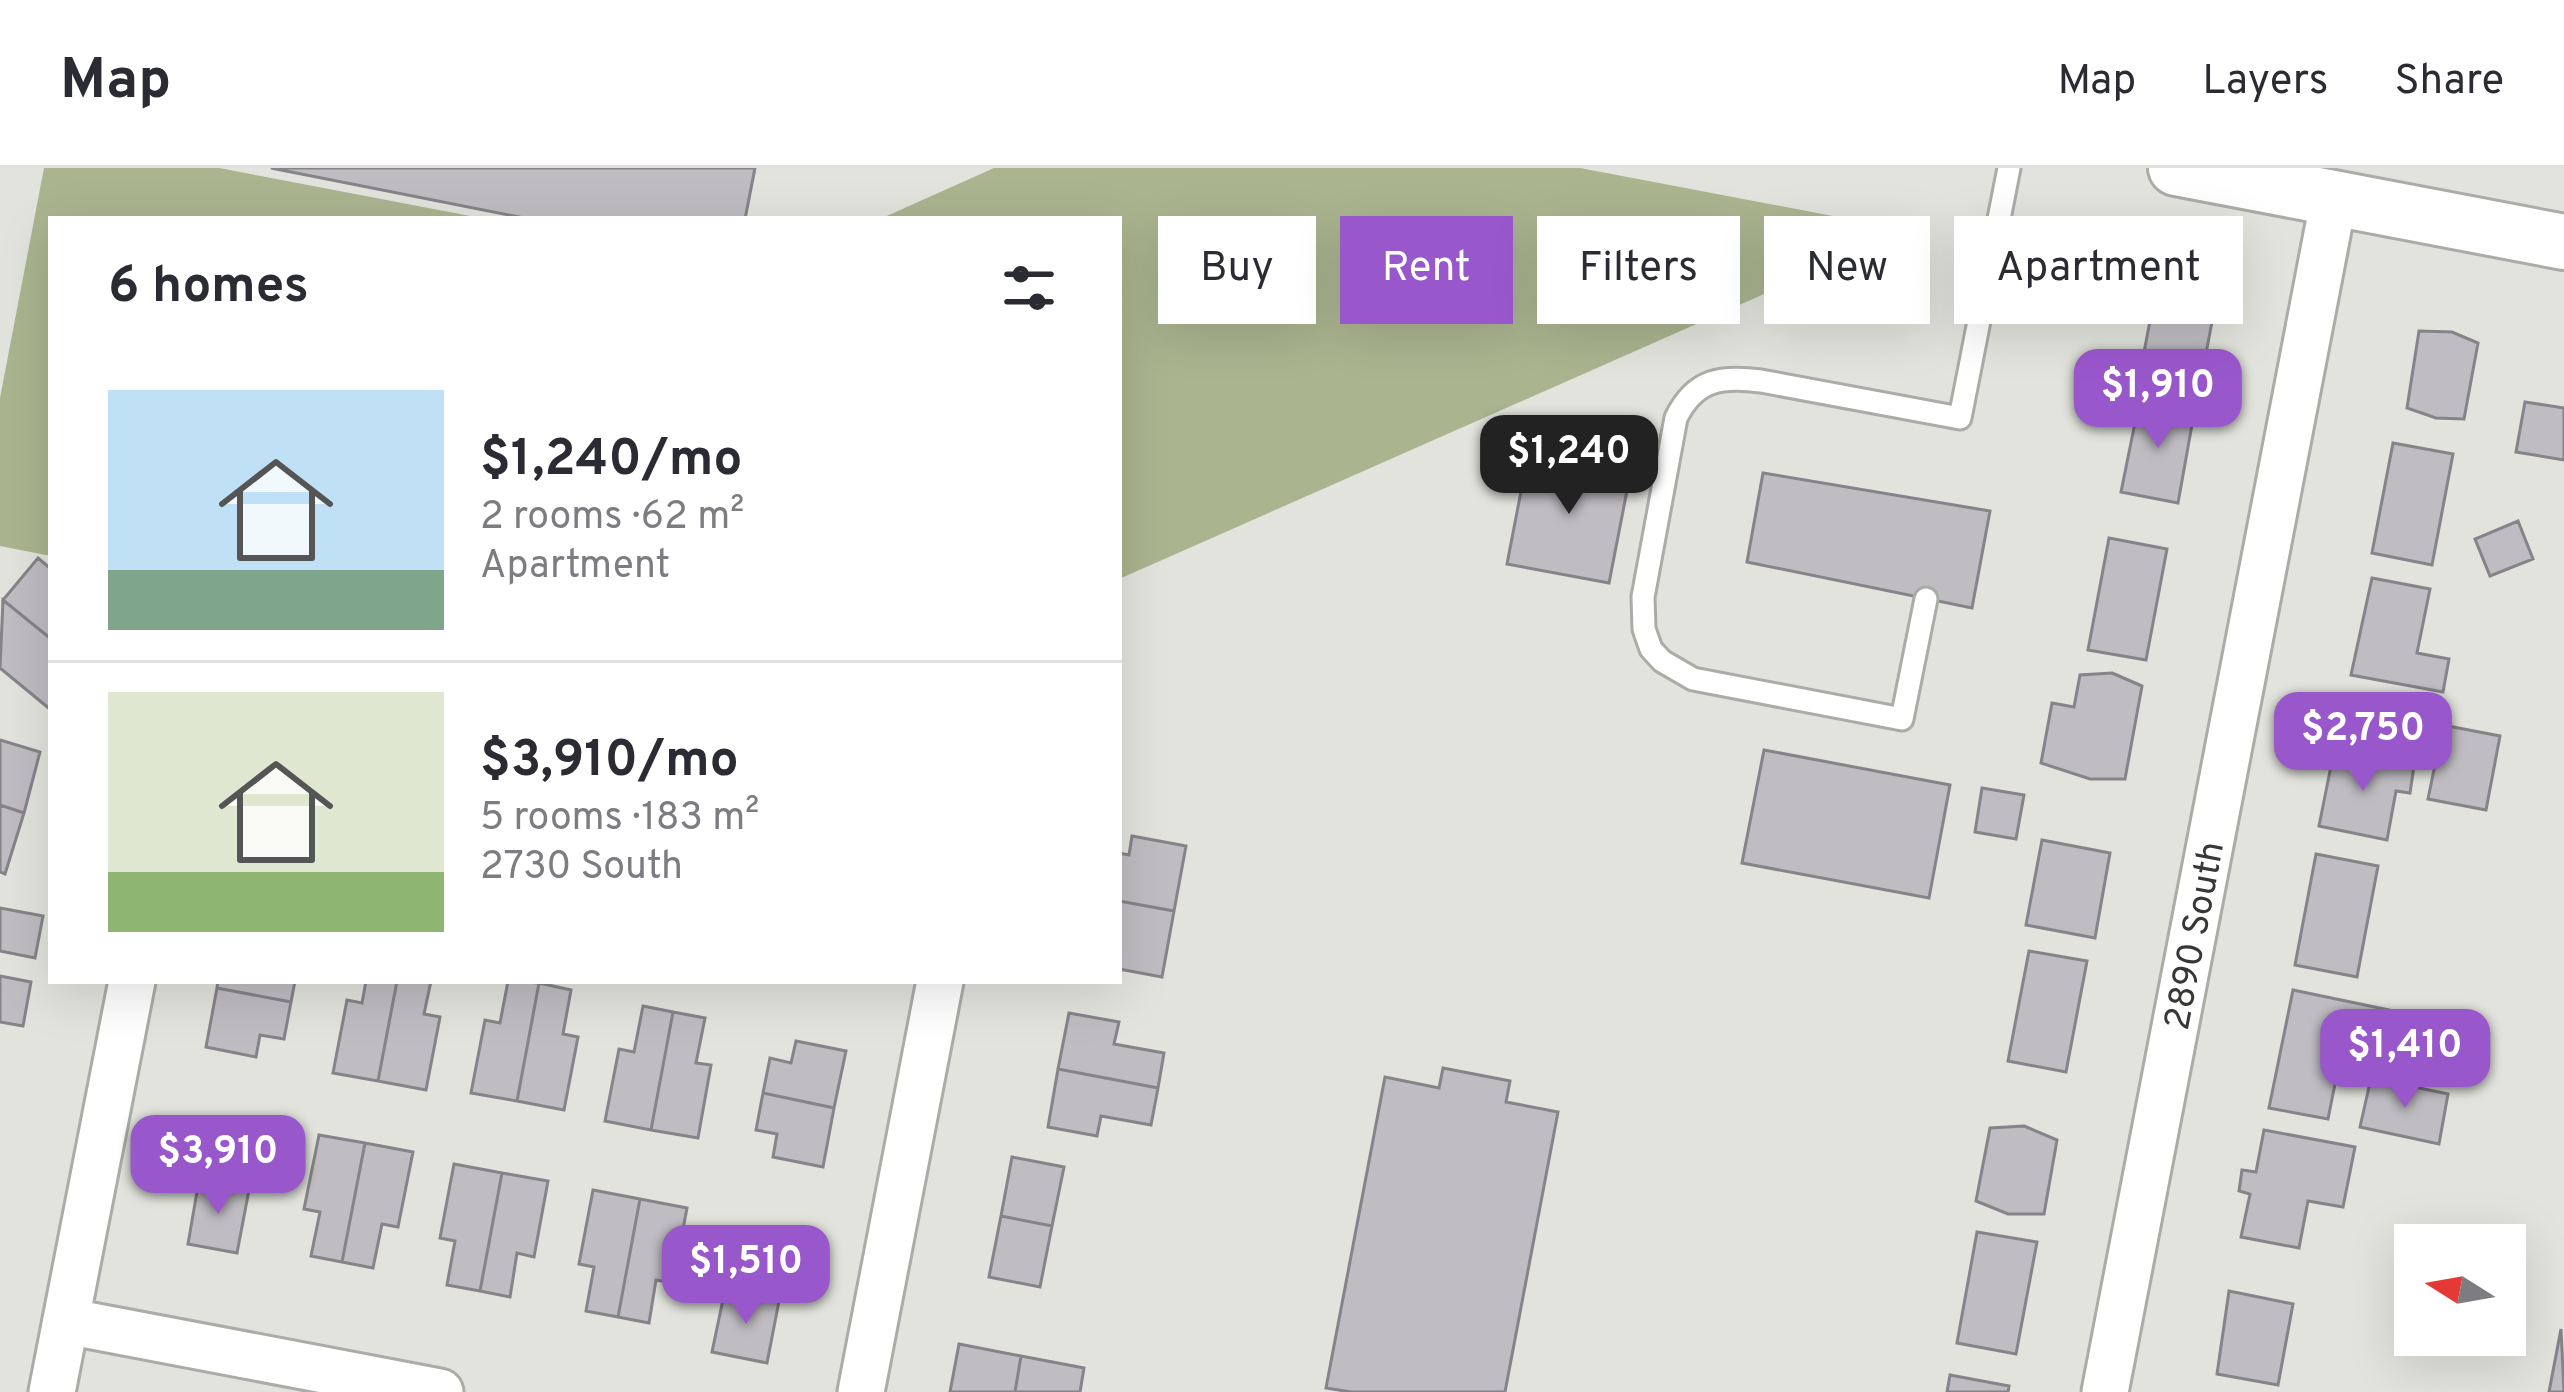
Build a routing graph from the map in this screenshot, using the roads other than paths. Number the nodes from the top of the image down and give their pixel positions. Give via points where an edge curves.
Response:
1 (2009, 168) edge
2 (2176, 168) edge
3 (2334, 198) junction
4 (2564, 242) edge
5 (1926, 599) dead end
6 (131, 984) edge
7 (939, 984) edge
8 (66, 1321) junction
9 (52, 1392) edge
10 (440, 1392) edge
11 (861, 1392) edge
12 (2104, 1392) edge

1 - 5 lane via 1960,418 1761,381 1705,382 1676,418 1642,613 1651,649 1693,679 1902,719
2 - 3 street
3 - 4 street
3 - 12 street, 2890 South
6 - 8 street
7 - 11 street
8 - 9 street
8 - 10 street

